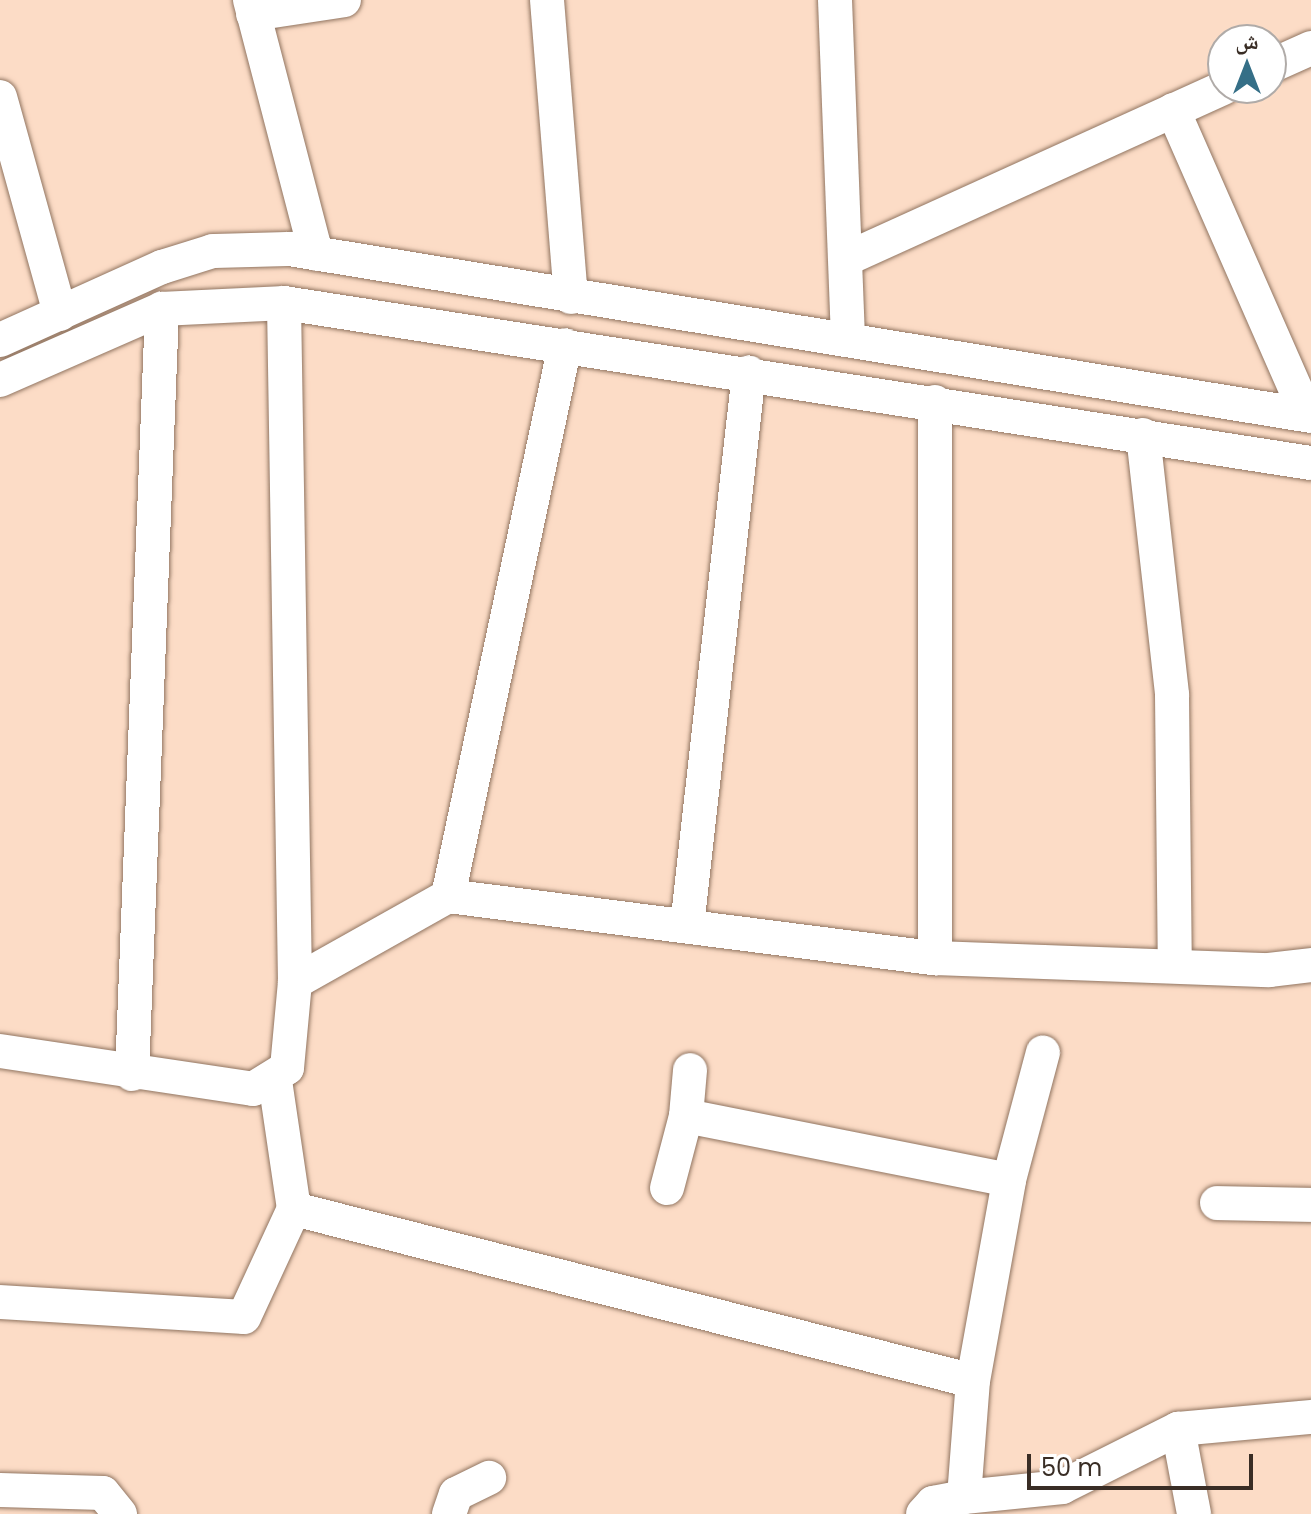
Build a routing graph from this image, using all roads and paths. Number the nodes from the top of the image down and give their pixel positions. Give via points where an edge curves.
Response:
1 (344, 0) edge
2 (547, 0) edge
3 (835, 0) edge
4 (251, 7) edge
5 (1311, 48) edge
6 (1287, 59) edge
7 (1207, 95) edge
8 (0, 97) edge
9 (1173, 110) junction
10 (316, 254) junction
11 (846, 259) junction
12 (571, 297) junction
13 (284, 303) junction
14 (162, 309) junction
15 (60, 314) junction
16 (848, 339) junction
17 (0, 340) edge
18 (565, 345) junction
19 (749, 372) junction
20 (0, 380) edge
21 (935, 402) junction
22 (1309, 416) edge
23 (1143, 435) junction
24 (1311, 463) edge
25 (448, 896) junction
26 (687, 926) junction
27 (935, 958) junction
28 (1311, 965) edge
29 (1175, 966) junction
30 (295, 982) junction
31 (0, 1051) edge
32 (1043, 1052) dead end
33 (690, 1070) dead end
34 (132, 1074) junction
35 (275, 1080) junction
36 (686, 1116) junction
37 (1009, 1180) junction
38 (667, 1188) dead end
39 (1217, 1203) dead end
40 (1311, 1205) edge
41 (294, 1209) junction
42 (0, 1302) edge
43 (973, 1381) junction
44 (1311, 1417) edge
45 (1178, 1429) junction
46 (489, 1478) dead end
47 (0, 1490) edge
48 (964, 1497) junction
49 (120, 1514) edge
50 (449, 1514) edge
51 (923, 1514) edge
52 (1194, 1514) edge

1 - 4 street
2 - 12 street
3 - 11 street
4 - 10 street
5 - 6 street
7 - 9 street
8 - 15 street
9 - 11 street
9 - 22 street
10 - 12 street
10 - 15 street via 263,247 213,251 162,267
11 - 16 street
12 - 16 street
13 - 14 street
13 - 18 street
13 - 30 street
14 - 20 street
14 - 34 street
15 - 17 street
16 - 22 street
18 - 19 street
18 - 25 street
19 - 21 street
19 - 26 street
21 - 23 street
21 - 27 street
23 - 24 street
23 - 29 street via 1172,695
25 - 26 street
25 - 30 street
26 - 27 street
27 - 29 street
28 - 29 street via 1269,970
30 - 35 street via 292,1052 287,1068
31 - 34 street
32 - 37 street
33 - 36 street
34 - 35 street via 253,1089
35 - 41 street
36 - 37 street
36 - 38 street
37 - 43 street
39 - 40 street
41 - 42 street via 244,1317
41 - 43 street
43 - 48 street
44 - 45 street
45 - 48 street via 1062,1487
45 - 52 street
46 - 50 street via 456,1494
47 - 49 street via 103,1493
48 - 51 street via 933,1503

